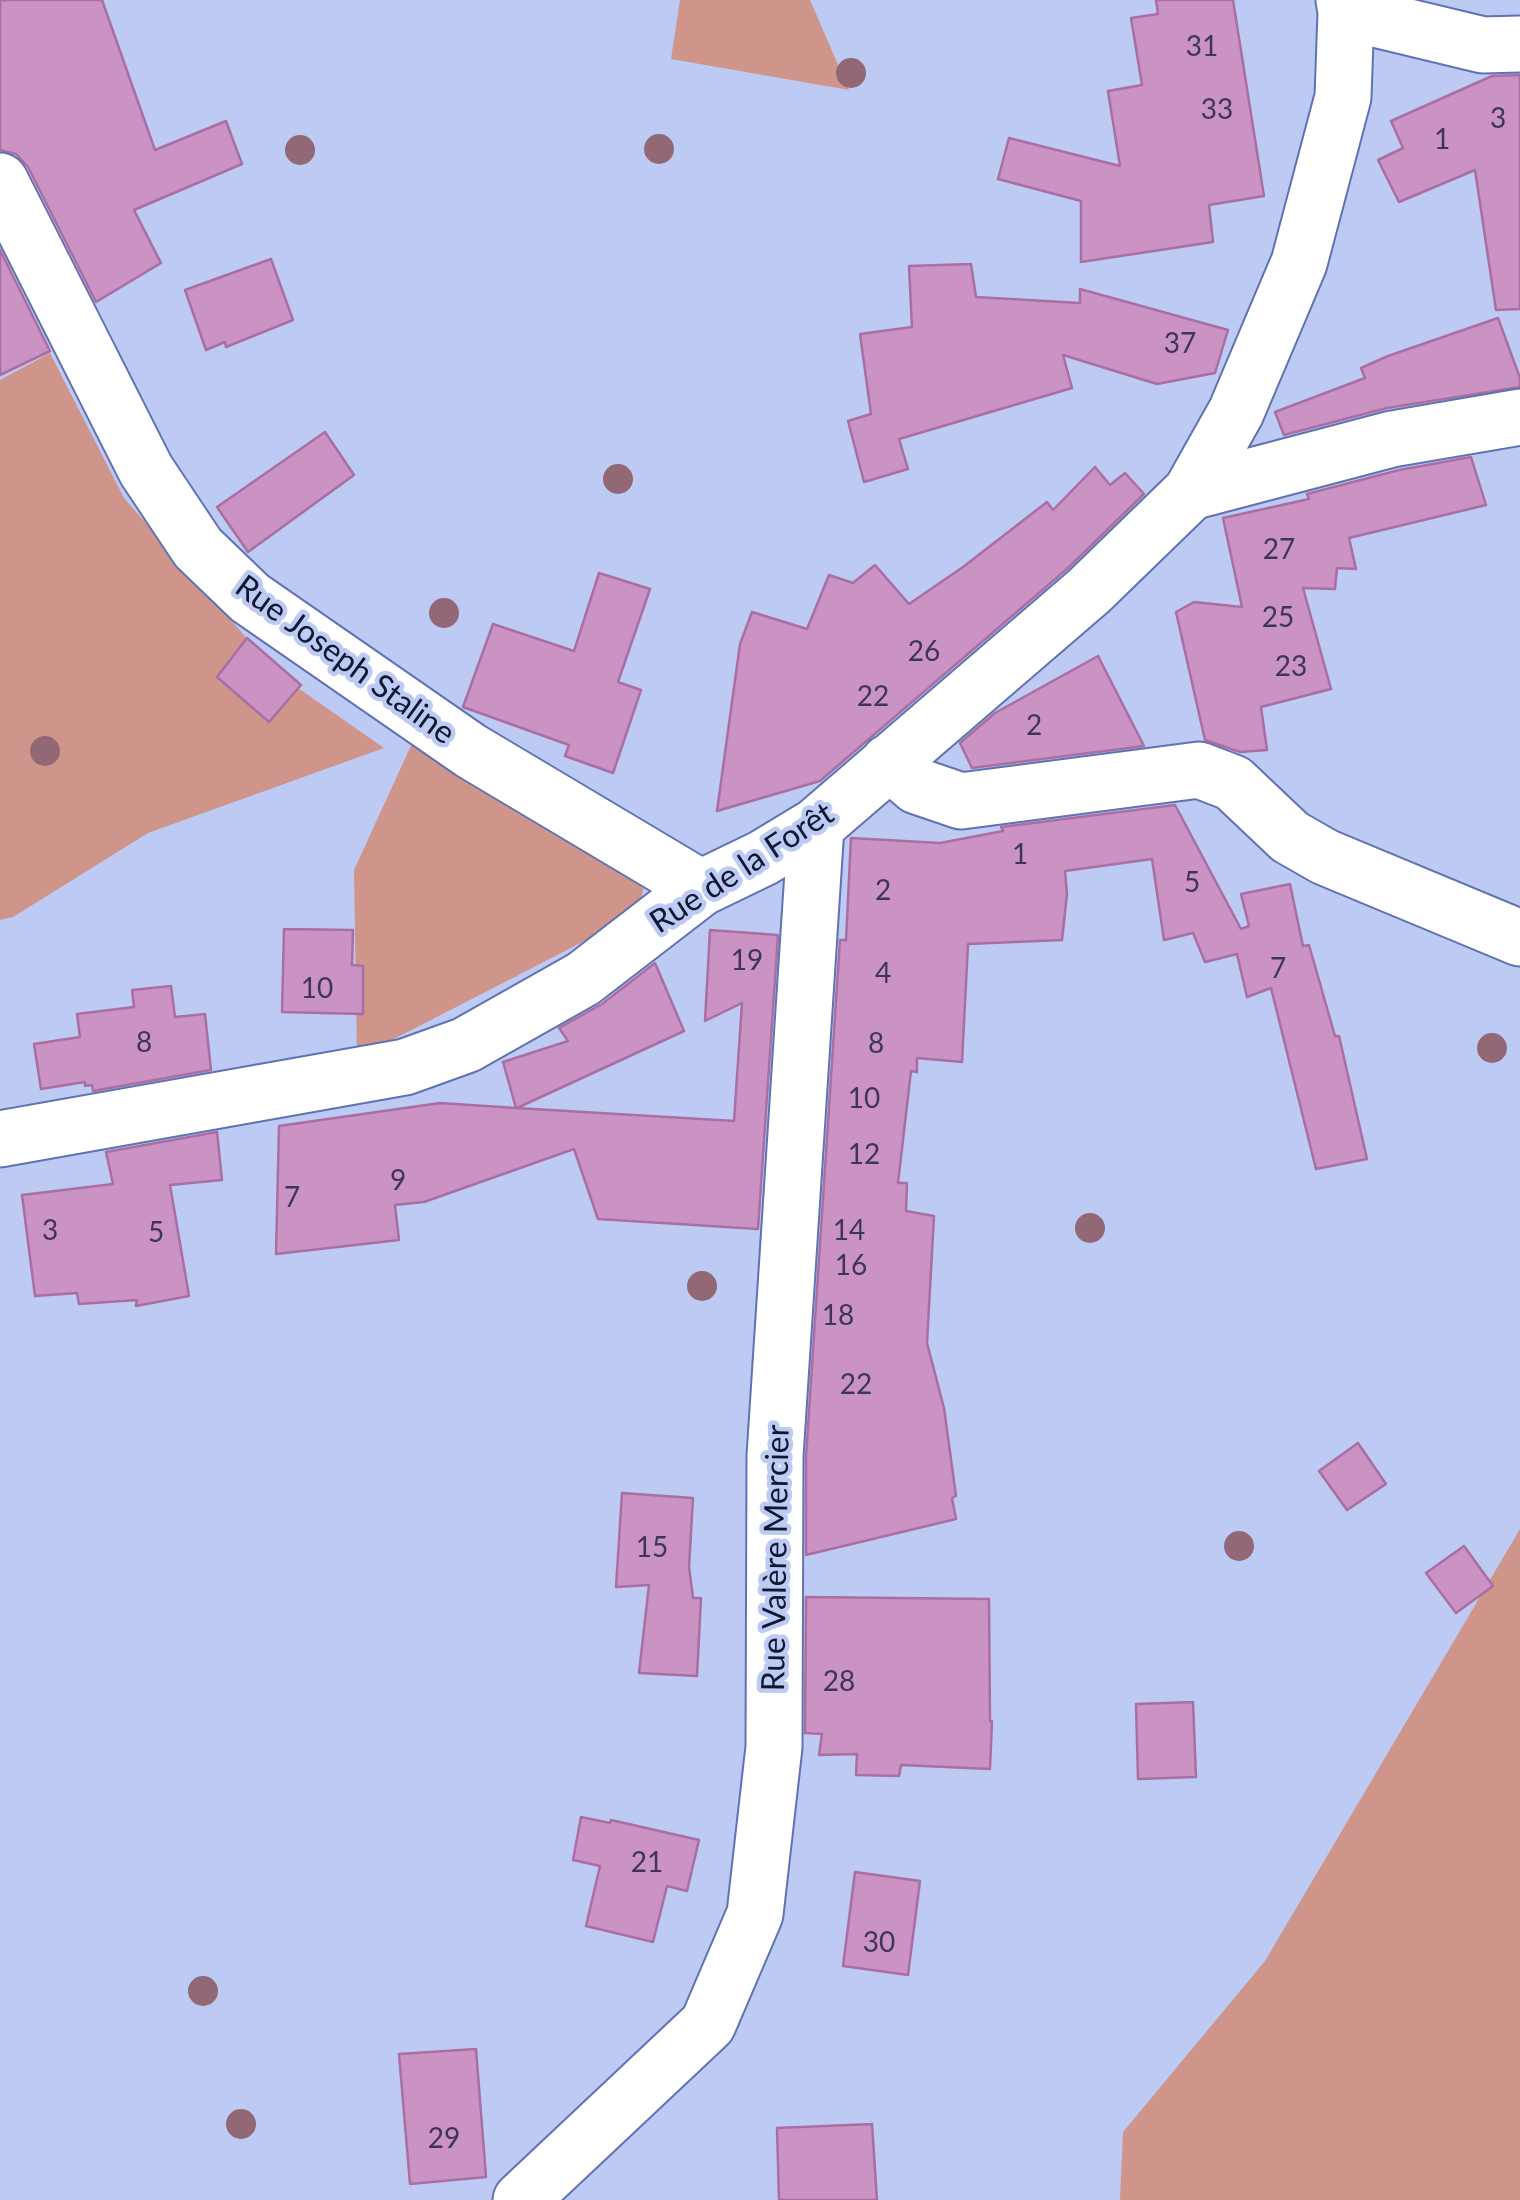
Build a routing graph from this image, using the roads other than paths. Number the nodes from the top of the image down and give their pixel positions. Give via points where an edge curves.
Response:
1 (1345, 6) edge
2 (1520, 44) edge
3 (0, 181) edge
4 (1520, 417) edge
5 (1191, 492) junction
6 (890, 762) junction
7 (816, 826) junction
8 (701, 888) junction
9 (1520, 938) edge
10 (0, 1139) edge
11 (521, 2200) edge

1 - 2 street via 1483,45
1 - 5 street via 1343,97 1299,263 1236,412
3 - 8 street, Rue Joseph Staline via 146,470 198,548 250,598 470,750
4 - 5 street, Rue de la Forêt via 1392,439
5 - 6 street, Rue de la Forêt via 1089,591
6 - 7 street, Rue de la Forêt
6 - 9 street via 916,786 962,801 1199,770 1233,782 1290,837 1325,857
7 - 8 street, Rue de la Forêt
7 - 11 street, Rue Valère Mercier via 775,1456 774,1747 754,1914 708,2024
8 - 10 street, Rue de la Forêt via 583,979 469,1043 405,1067

